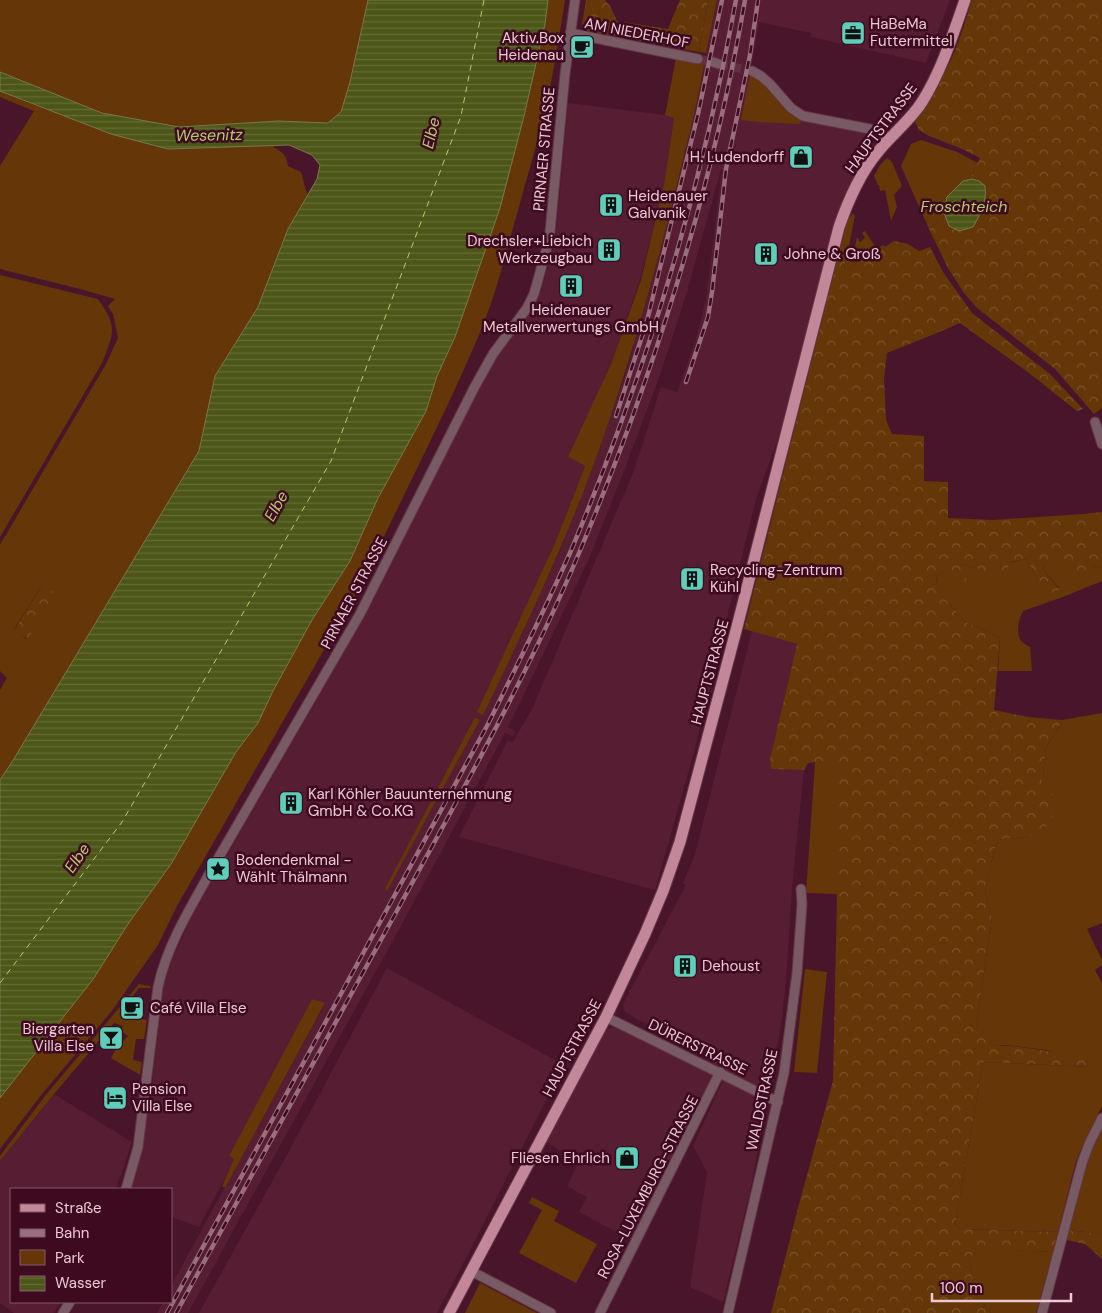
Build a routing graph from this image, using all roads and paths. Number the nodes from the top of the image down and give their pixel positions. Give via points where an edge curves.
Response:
1 (575, 0) edge
2 (965, 0) edge
3 (570, 33) junction
4 (698, 59) tunnel mouth
5 (752, 71) tunnel mouth
6 (886, 143) junction
7 (1094, 422) dead end
8 (1102, 444) edge
9 (801, 889) dead end
10 (606, 1017) junction
11 (720, 1072) junction
12 (778, 1102) junction
13 (1102, 1118) edge
14 (126, 1188) edge
15 (471, 1271) junction
16 (449, 1313) edge
17 (551, 1313) edge
18 (600, 1313) edge
19 (728, 1313) edge
20 (1042, 1313) edge

1 - 3 street, PIRNAER STRASSE
2 - 6 main road, HAUPTSTRASSE via 922,103
3 - 4 street, AM NIEDERHOF
3 - 14 street, PIRNAER STRASSE via 550,232 534,294 474,388 360,614 212,870 171,948 158,987 138,1147
5 - 6 street via 803,116 870,129
6 - 10 main road, HAUPTSTRASSE via 857,183 839,227 680,842 664,891
7 - 8 street
9 - 12 street, WALDSTRASSE via 797,973
10 - 11 street, DÜRERSTRASSE
10 - 15 main road, HAUPTSTRASSE
11 - 12 street, DÜRERSTRASSE
11 - 18 street, ROSA-LUXEMBURG-STRASSE
12 - 19 street, WALDSTRASSE
13 - 20 street via 1082,1163
15 - 16 main road, HAUPTSTRASSE
15 - 17 street

